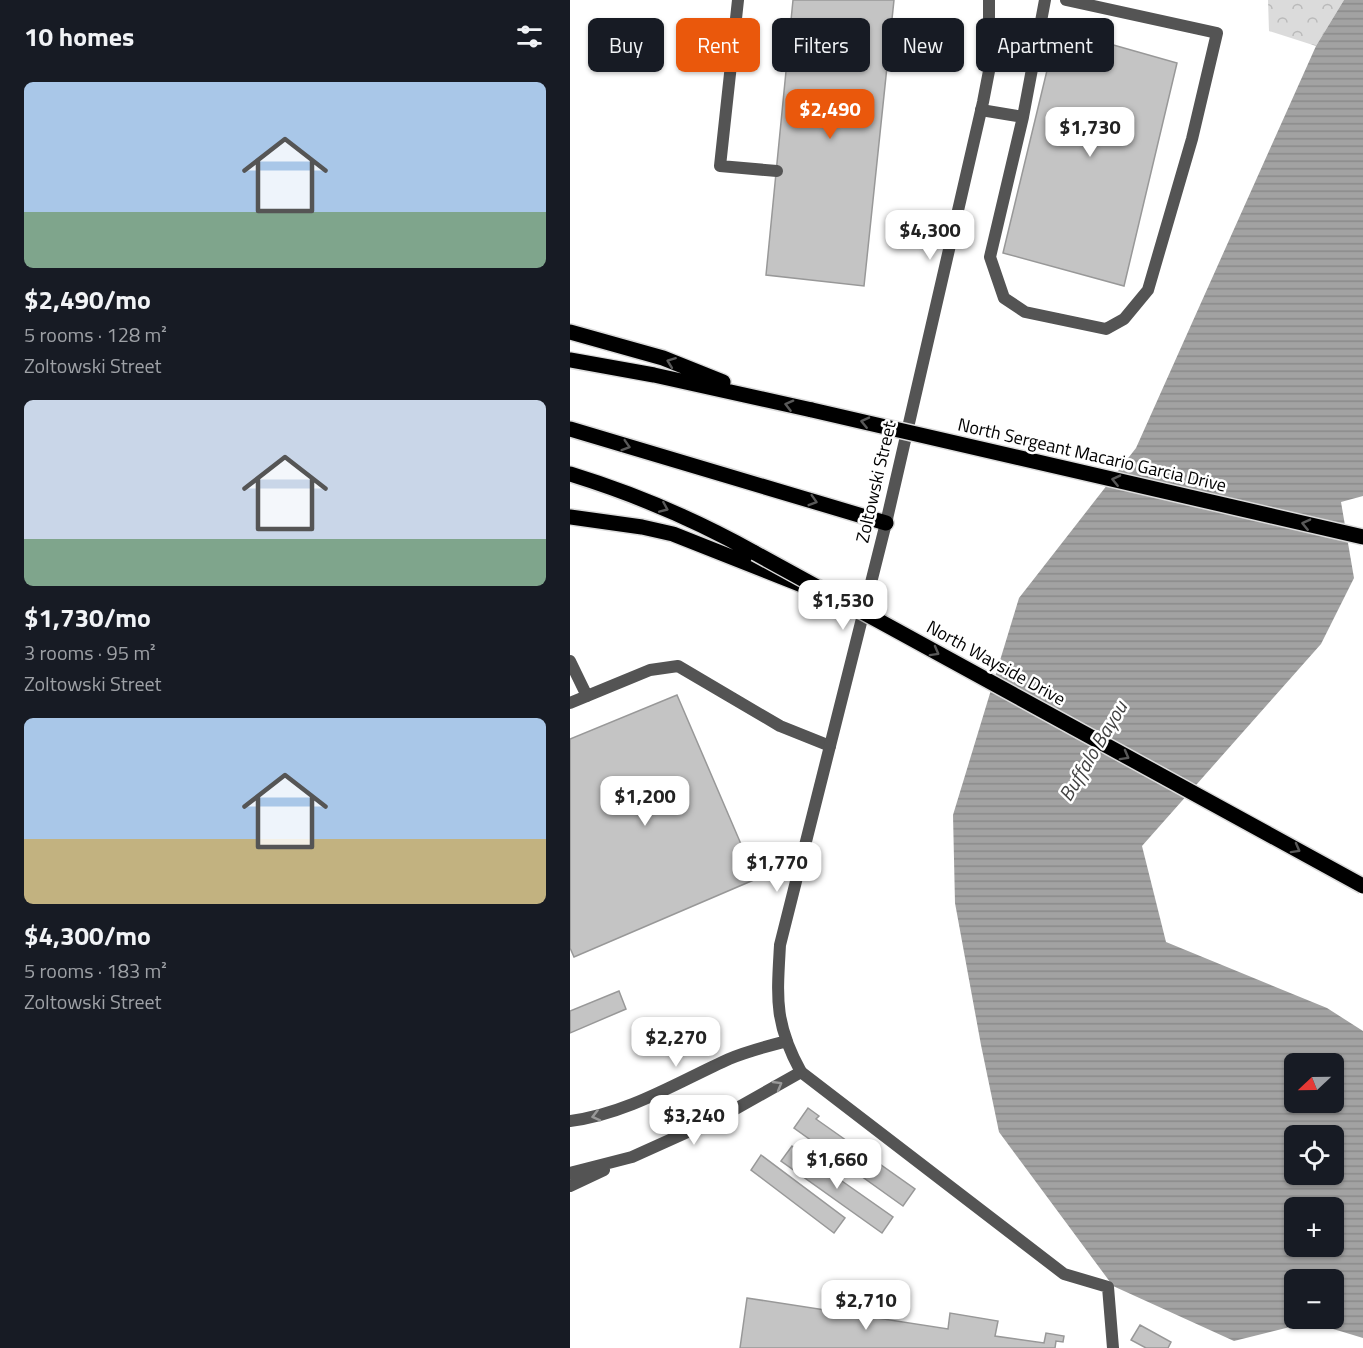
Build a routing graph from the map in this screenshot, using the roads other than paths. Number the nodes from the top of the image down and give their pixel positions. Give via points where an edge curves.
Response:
1 (738, 0) edge
2 (989, 0) edge
3 (1045, 0) edge
4 (1066, 0) edge
5 (981, 110) junction
6 (1023, 117) junction
7 (777, 171) dead end
8 (570, 332) edge
9 (570, 360) edge
10 (765, 399) junction
11 (570, 429) edge
12 (570, 474) edge
13 (570, 517) edge
14 (886, 523) junction
15 (1363, 537) edge
16 (750, 557) junction
17 (570, 661) edge
18 (587, 696) junction
19 (570, 703) edge
20 (830, 746) junction
21 (1363, 886) edge
22 (787, 1041) junction
23 (801, 1072) junction
24 (570, 1121) edge
25 (632, 1157) junction
26 (570, 1173) edge
27 (570, 1186) edge
28 (1113, 1348) edge

1 - 7 street via 720,166
2 - 5 street, Zoltowski Street via 988,71
3 - 6 street
4 - 6 street via 1217,33 1192,139 1148,290 1124,319 1106,330 1025,312 1004,298 990,257
5 - 6 street
5 - 14 street, Zoltowski Street
10 -> 8 main road via 663,358
9 - 10 main road
15 -> 10 main road, North Sergeant Macario Garcia Drive, bridge
11 -> 14 main road
12 -> 16 main road, North Wayside Drive via 706,526
13 - 16 main road via 642,527
14 - 20 street, Zoltowski Street
16 -> 21 main road, North Wayside Drive, bridge via 843,602
17 - 18 street
18 - 19 street
18 - 20 street via 650,670 678,666 780,726
20 - 22 street, Zoltowski Street via 780,945 778,1010
22 - 23 street, Zoltowski Street
22 -> 24 street via 732,1058 596,1118
25 -> 23 street via 723,1116
23 - 28 street via 1064,1274 1108,1287
25 - 26 street
25 - 27 street

